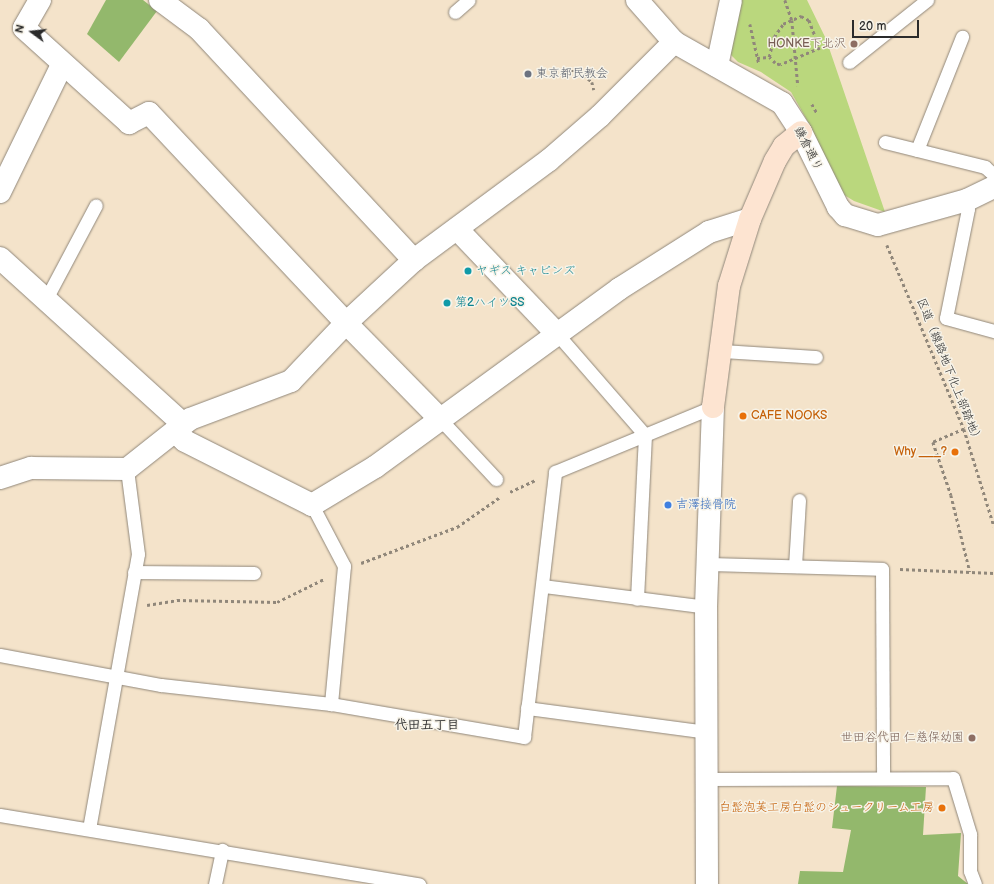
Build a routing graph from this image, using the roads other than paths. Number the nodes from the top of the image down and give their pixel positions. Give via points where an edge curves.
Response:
1 (40, 0) edge
2 (160, 0) edge
3 (469, 0) edge
4 (637, 0) edge
5 (731, 0) edge
6 (927, 0) edge
7 (455, 12) dead end
8 (962, 37) dead end
9 (674, 42) junction
10 (849, 62) dead end
11 (62, 65) junction
12 (717, 66) junction
13 (801, 132) junction
14 (885, 142) dead end
15 (916, 150) junction
16 (994, 175) edge
17 (994, 187) edge
18 (0, 192) edge
19 (967, 200) junction
20 (96, 205) dead end
21 (750, 219) junction
22 (457, 229) junction
23 (0, 258) edge
24 (414, 260) junction
25 (46, 299) junction
26 (346, 323) junction
27 (994, 331) edge
28 (558, 335) junction
29 (720, 351) junction
30 (816, 357) dead end
31 (714, 407) junction
32 (441, 420) junction
33 (179, 428) junction
34 (645, 435) junction
35 (127, 469) junction
36 (0, 478) edge
37 (496, 479) dead end
38 (799, 500) dead end
39 (312, 505) junction
40 (707, 564) junction
41 (795, 566) junction
42 (134, 572) junction
43 (254, 573) dead end
44 (543, 586) junction
45 (637, 599) junction
46 (706, 607) junction
47 (0, 655) edge
48 (115, 677) junction
49 (331, 704) junction
50 (527, 708) junction
51 (707, 732) junction
52 (883, 778) junction
53 (709, 779) junction
54 (0, 814) edge
55 (90, 829) junction
56 (222, 850) junction
57 (215, 884) edge
58 (419, 884) edge
59 (707, 884) edge
60 (975, 884) edge

1 - 11 street via 24,28
2 - 24 street via 199,29
3 - 7 lane
4 - 9 street, 鎌倉通り
5 - 12 street
6 - 10 lane
8 - 15 lane
9 - 12 street, 鎌倉通り
9 - 22 street via 600,116 548,161
11 - 18 street
11 - 26 street via 130,123 149,113
12 - 13 street, 鎌倉通り via 782,103
13 - 19 street, 鎌倉通り via 838,207 845,215 867,224 880,224
13 - 21 street via 781,151
14 - 15 lane
15 - 16 lane via 986,167
17 - 19 street, 鎌倉通り
19 - 27 lane via 968,208 946,318
20 - 25 lane
21 - 28 street via 710,232 620,289
21 - 29 street via 728,286
22 - 24 street
22 - 28 street
23 - 25 street
24 - 26 street
25 - 33 street
26 - 32 street
26 - 33 street via 291,381 190,419
28 - 32 street
28 - 34 lane
29 - 30 lane
29 - 31 street
31 - 34 lane
31 - 40 street
32 - 37 lane
32 - 39 street via 376,466
33 - 35 street
33 - 39 street via 185,441
34 - 44 lane via 555,472
34 - 45 lane
35 - 36 street via 31,468
35 - 42 lane via 138,554
38 - 41 lane
39 - 49 lane via 344,566
40 - 41 lane
40 - 46 street
41 - 52 lane via 882,569
42 - 43 lane
42 - 48 lane
44 - 45 lane
44 - 50 lane
45 - 46 lane
46 - 51 street
47 - 48 lane
48 - 49 lane via 161,685
48 - 55 lane
49 - 50 lane via 524,737
50 - 51 lane
51 - 53 street
52 - 53 lane
52 - 60 lane via 953,778 970,834 970,871
53 - 59 street
54 - 55 lane
55 - 56 lane
56 - 57 lane
56 - 58 lane

